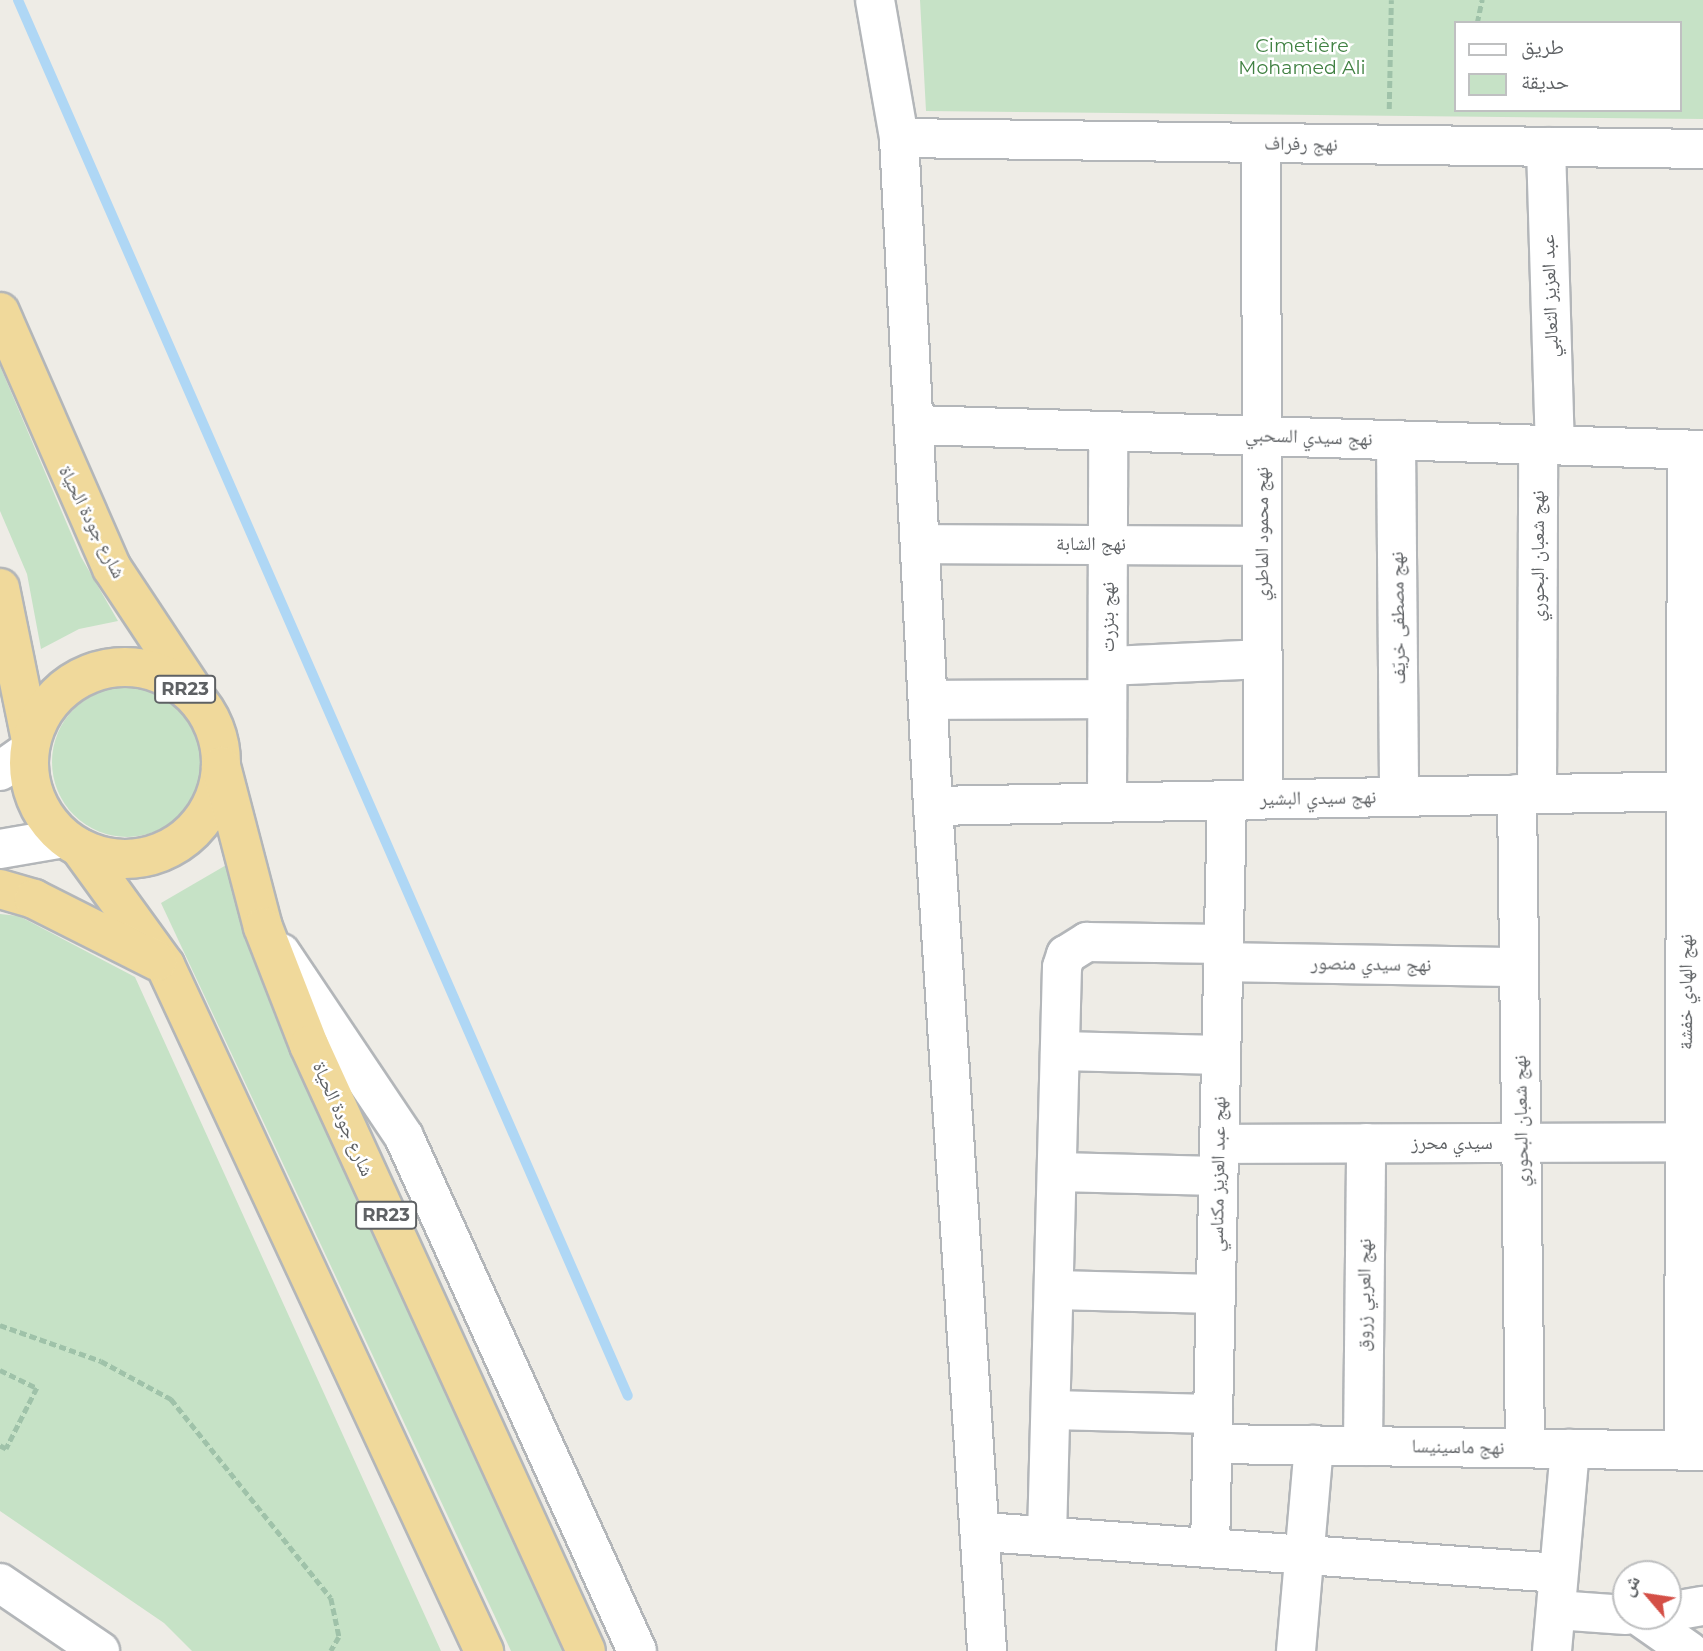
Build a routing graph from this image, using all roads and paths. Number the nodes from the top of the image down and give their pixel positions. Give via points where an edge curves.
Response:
1 (875, 0) edge
2 (1391, 0) edge
3 (1482, 0) edge
4 (1477, 21) edge
5 (899, 138) junction
6 (1261, 143) junction
7 (1389, 145) junction
8 (1546, 147) junction
9 (1703, 149) edge
10 (0, 312) edge
11 (916, 425) junction
12 (1108, 431) junction
13 (1262, 436) junction
14 (1396, 440) junction
15 (1547, 445) junction
16 (1695, 450) edge
17 (921, 544) junction
18 (1108, 544) junction
19 (1262, 547) junction
20 (0, 588) edge
21 (6, 642) edge
22 (1262, 659) junction
23 (1107, 683) junction
24 (928, 700) junction
25 (211, 718) junction
26 (20, 754) edge
27 (221, 766) junction
28 (1695, 790) edge
29 (1527, 793) junction
30 (1399, 796) junction
31 (1245, 799) junction
32 (1107, 802) junction
33 (933, 806) junction
34 (72, 843) junction
35 (0, 849) edge
36 (0, 889) edge
37 (263, 927) junction
38 (1224, 953) junction
39 (165, 965) junction
40 (1519, 967) junction
41 (1060, 1051) junction
42 (1221, 1055) junction
43 (1691, 1121) edge
44 (1366, 1143) junction
45 (1521, 1143) junction
46 (1219, 1160) junction
47 (1057, 1172) junction
48 (1694, 1282) edge
49 (1054, 1290) junction
50 (1216, 1294) junction
51 (0, 1325) edge
52 (0, 1370) edge
53 (1051, 1410) junction
54 (1212, 1429) junction
55 (1314, 1445) junction
56 (0, 1446) edge
57 (1363, 1446) junction
58 (1525, 1448) junction
59 (1570, 1449) junction
60 (1694, 1451) edge
61 (984, 1532) junction
62 (1047, 1536) junction
63 (1210, 1548) junction
64 (1304, 1555) junction
65 (1559, 1573) junction
66 (0, 1583) edge
67 (1703, 1606) edge
68 (1556, 1610) junction
69 (1682, 1610) edge
70 (1612, 1614) edge
71 (1659, 1630) edge
72 (100, 1651) edge
73 (331, 1651) edge
74 (484, 1651) edge
75 (586, 1651) edge
76 (637, 1651) edge
77 (987, 1651) edge
78 (1296, 1651) edge
79 (1552, 1651) edge
80 (1689, 1651) edge

1 - 5 street
2 - 7 path
3 - 4 path
5 - 6 street, نهج رفراف
5 - 11 street
6 - 7 street, نهج رفراف
6 - 13 street, نهج محمود الماطري
7 - 8 street, نهج رفراف
8 - 9 street, نهج رفراف
8 - 15 street, عبد العزيز الثعالبي
10 - 25 highway, شارع جودة الحياة / RR23 via 112,568
11 - 12 street, نهج سيدي السحبي
11 - 17 street
12 - 13 street, نهج سيدي السحبي
12 - 18 street, نهج بنزرت
13 - 14 street, نهج سيدي السحبي
13 - 19 street, نهج محمود الماطري
14 - 15 street, نهج سيدي السحبي
14 - 30 street, نهج مصطفى خريّف
15 - 16 street, نهج سيدي السحبي
15 - 29 street, نهج شعبان البحوري
16 - 28 street, نهج الهادي خفشة
17 - 18 street, نهج الشابة
17 - 24 street
18 - 19 street, نهج الشابة
18 - 23 street, نهج بنزرت
19 - 22 street, نهج محمود الماطري
20 - 21 highway
21 - 26 highway
22 - 23 street
22 - 31 street, نهج محمود الماطري
23 - 24 street
23 - 32 street, نهج بنزرت
24 - 33 street
25 - 26 highway, RR23 via 169,677 113,667 61,691
25 - 27 highway, شارع جودة الحياة / RR23
26 - 34 highway via 34,794
27 - 34 highway, شارع جودة الحياة / RR23 via 204,818 161,853 134,860
27 - 37 highway, شارع جودة الحياة / RR23
28 - 29 street, نهج سيدي البشير
28 - 43 street, نهج الهادي خفشة
29 - 30 street, نهج سيدي البشير
29 - 40 street, نهج شعبان البحوري
30 - 31 street, نهج سيدي البشير
31 - 32 street, نهج سيدي البشير
31 - 38 street, نهج عبد العزيز مكناسي
32 - 33 street, نهج سيدي البشير
33 - 61 street
34 - 35 street
34 - 39 highway
36 - 39 highway via 64,912
37 - 75 highway, شارع جودة الحياة / RR23 via 309,1045
37 - 76 street via 404,1138
38 - 40 street, نهج سيدي منصور
38 - 41 street, نهج سيدي منصور via 1087,942 1066,955 1062,967
38 - 42 street, نهج عبد العزيز مكناسي
39 - 74 highway
40 - 45 street, نهج شعبان البحوري
41 - 42 street
41 - 47 street
42 - 46 street, نهج عبد العزيز مكناسي
43 - 45 street, سيدي محرز
43 - 48 street, نهج الهادي خفشة
44 - 45 street, سيدي محرز
44 - 46 street, سيدي محرز
44 - 57 street, نهج العربي زروق
45 - 58 street, نهج شعبان البحوري
46 - 47 street, سيدي محرز
46 - 50 street, نهج عبد العزيز مكناسي
47 - 49 street
48 - 60 street, نهج الهادي خفشة
49 - 50 street
49 - 53 street
50 - 54 street, نهج عبد العزيز مكناسي
51 - 73 path via 101,1362 171,1399 331,1598 339,1637
52 - 56 path via 37,1388 6,1450
53 - 54 street, نهج ماسينيسا
53 - 62 street
54 - 55 street, نهج ماسينيسا
54 - 63 street, نهج عبد العزيز مكناسي
55 - 57 street, نهج ماسينيسا
55 - 64 street
57 - 58 street, نهج ماسينيسا
58 - 59 street, نهج ماسينيسا
59 - 60 street, نهج ماسينيسا
59 - 65 street
61 - 62 street
61 - 77 street
62 - 63 street
63 - 64 street
64 - 65 street
64 - 78 street
65 - 68 street
66 - 72 street
67 - 69 street
68 - 70 street
68 - 79 street
71 - 80 street

